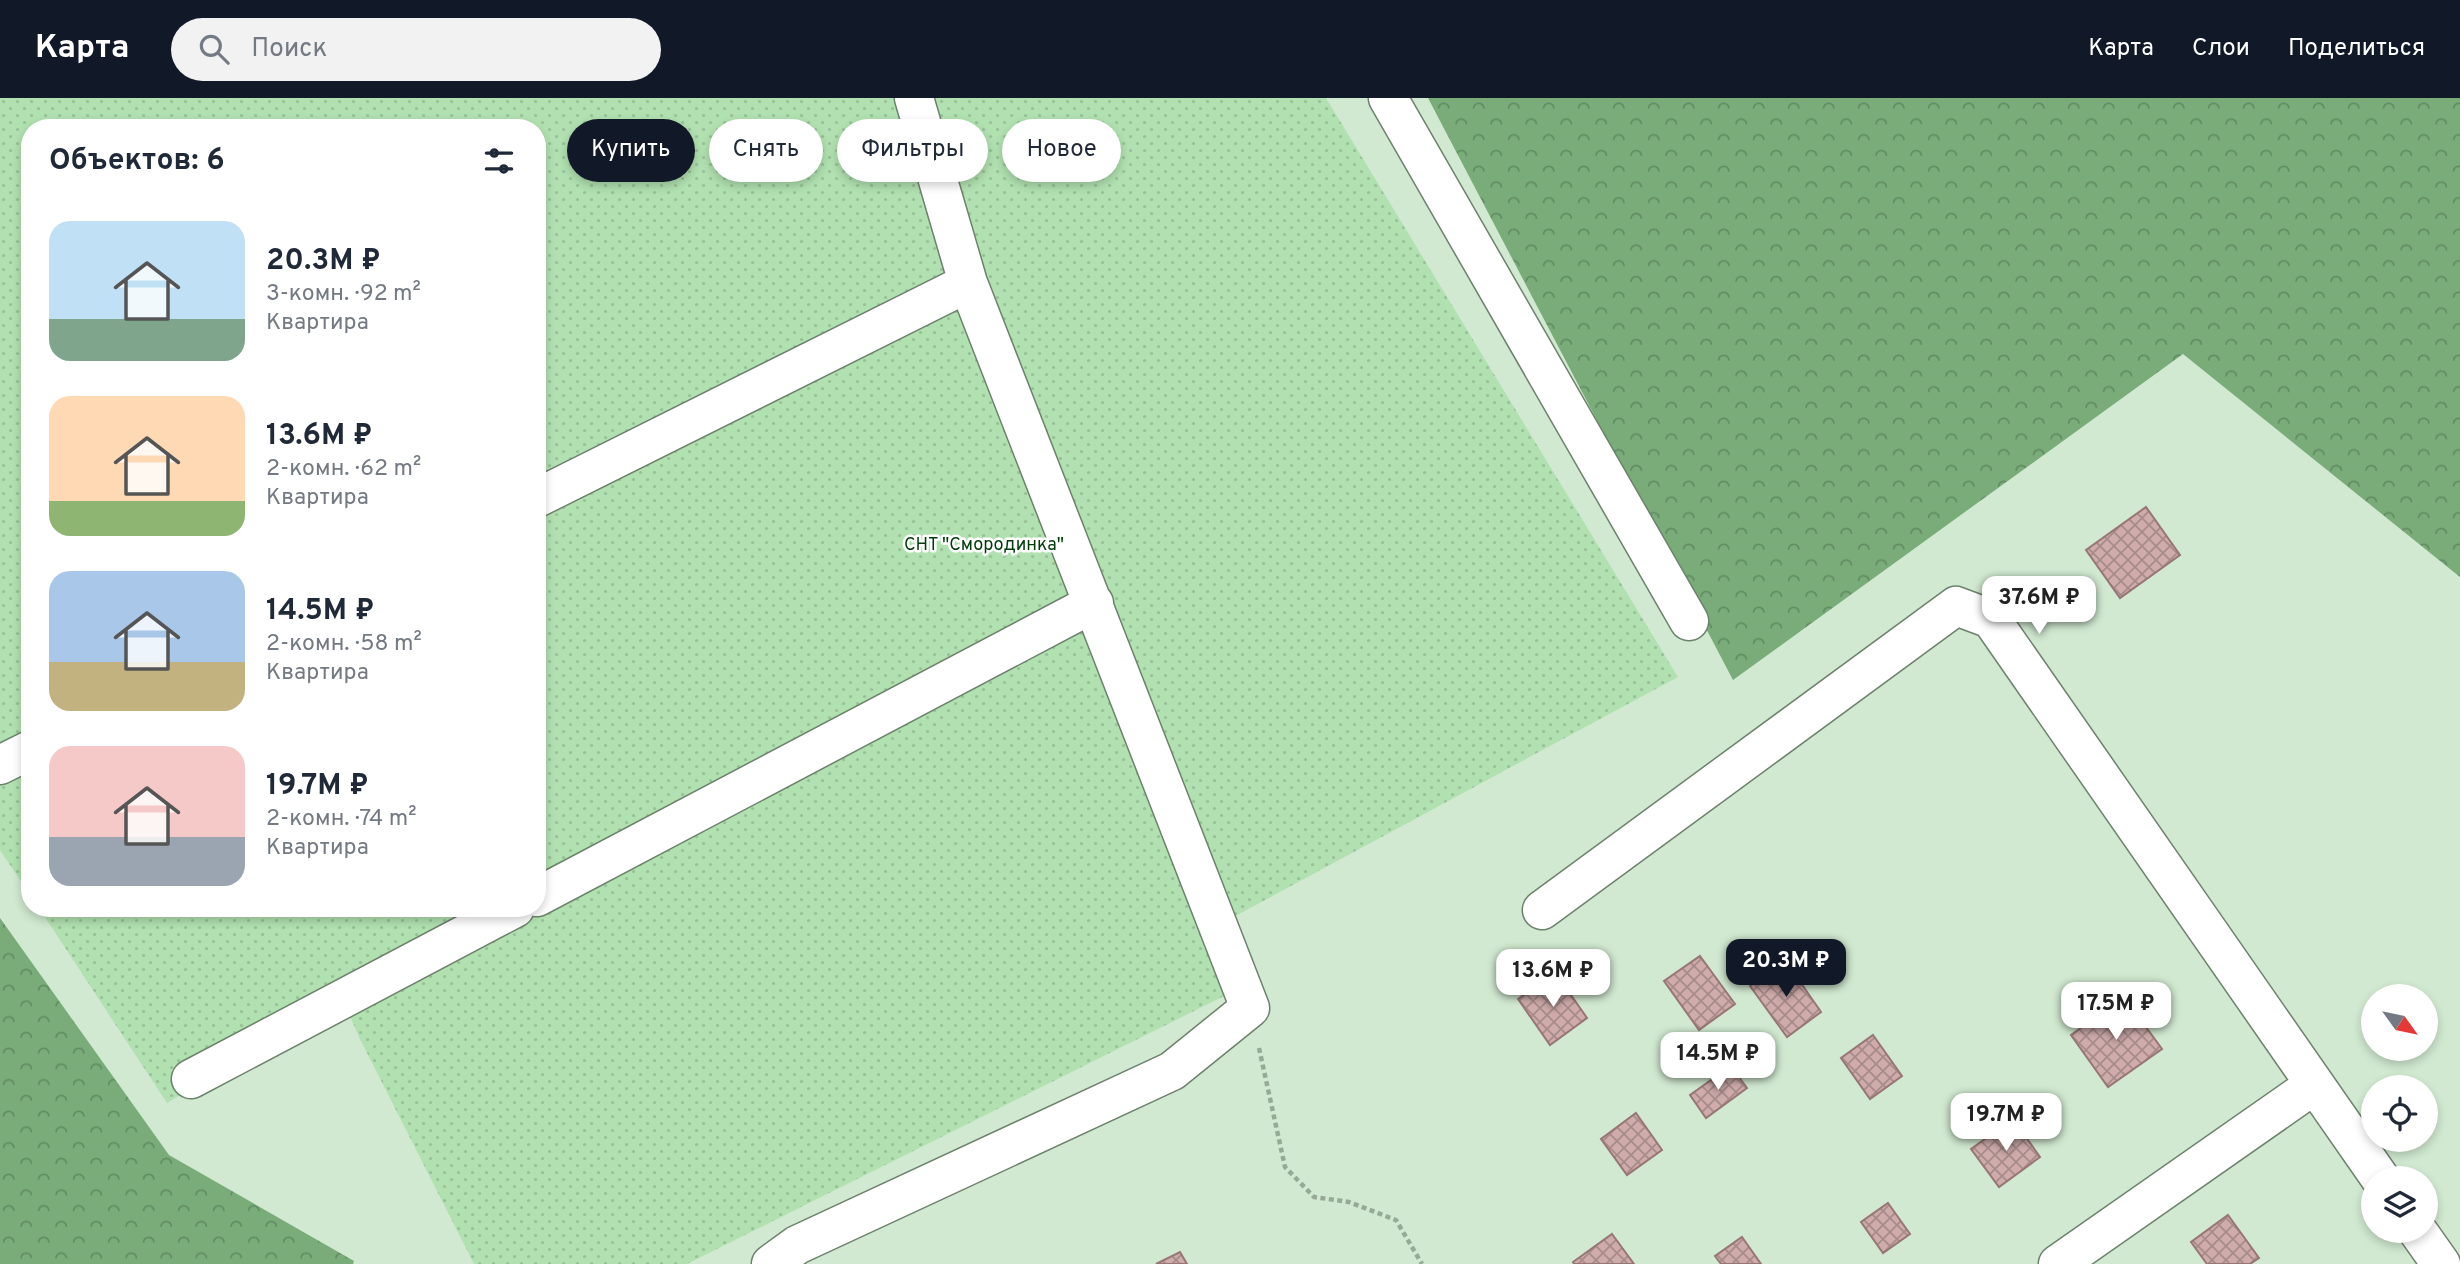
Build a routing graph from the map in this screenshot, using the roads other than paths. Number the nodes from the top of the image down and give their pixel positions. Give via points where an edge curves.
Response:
1 (914, 98) edge
2 (1388, 98) edge
3 (968, 283) junction
4 (546, 494) edge
5 (1094, 603) junction
6 (1689, 621) dead end
7 (21, 754) edge
8 (0, 765) edge
9 (546, 892) edge
10 (1542, 910) dead end
11 (498, 917) edge
12 (191, 1079) dead end
13 (2314, 1085) junction
14 (2371, 1166) edge
15 (2426, 1243) edge
16 (771, 1264) edge
17 (2058, 1264) edge
18 (2441, 1264) edge

1 - 3 street
2 - 6 street
3 - 4 street
3 - 5 street
5 - 9 street
5 - 16 street via 1250,1008 1172,1071 797,1245
7 - 8 street
10 - 13 street via 1956,606 1991,619
11 - 12 street
13 - 14 street
13 - 17 street
15 - 18 street

